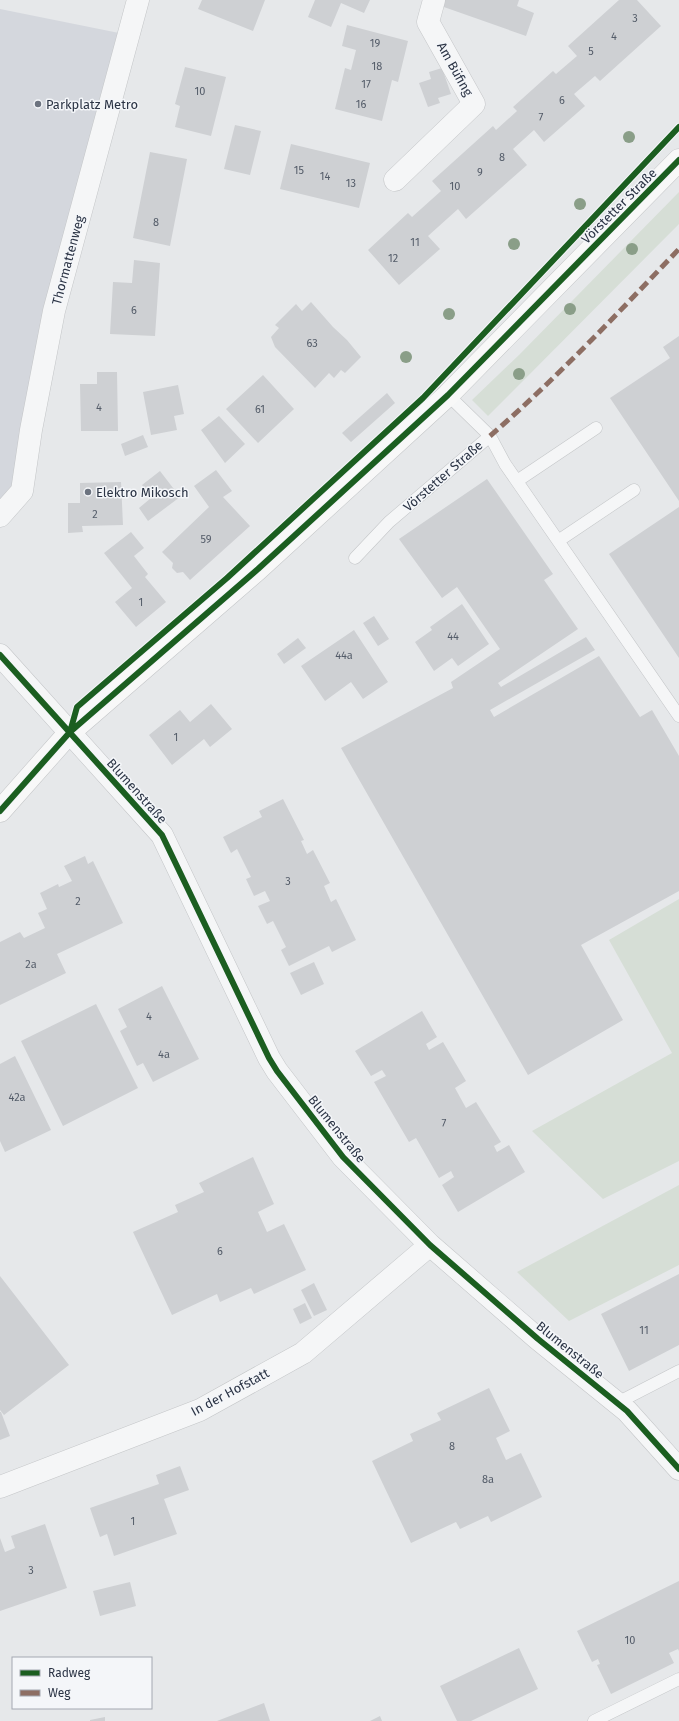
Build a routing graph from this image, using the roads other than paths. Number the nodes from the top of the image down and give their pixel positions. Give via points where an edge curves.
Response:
1 (138, 0) edge
2 (434, 0) edge
3 (679, 160) edge
4 (395, 180) dead end
5 (448, 395) junction
6 (596, 428) dead end
7 (490, 436) junction
8 (517, 481) junction
9 (634, 490) dead end
10 (0, 516) edge
11 (558, 541) junction
12 (355, 558) dead end
13 (0, 655) edge
14 (679, 716) edge
15 (70, 732) junction
16 (0, 811) edge
17 (430, 1245) junction
18 (679, 1371) edge
19 (617, 1403) junction
20 (679, 1469) edge
21 (0, 1487) edge
22 (679, 1679) edge
23 (594, 1721) edge

1 - 10 street, Thormattenweg via 54,311 22,491
2 - 4 street, Am Büfing via 428,22 474,104
3 - 5 street, Vörstetter Straße
5 - 7 lane, Vörstetter Straße
5 - 15 street, Vörstetter Straße via 258,569
6 - 8 lane
7 - 8 lane
7 - 12 lane, Vörstetter Straße via 389,522
8 - 11 lane
9 - 11 lane
11 - 14 lane
13 - 15 street, Blumenstraße
15 - 16 street, Vörstetter Straße
15 - 17 street, Blumenstraße via 162,835 277,1071 343,1157
17 - 19 street, Blumenstraße via 538,1339
17 - 21 street, In der Hofstatt via 303,1353 200,1410
18 - 19 lane
19 - 20 street, Blumenstraße via 628,1411
22 - 23 lane

